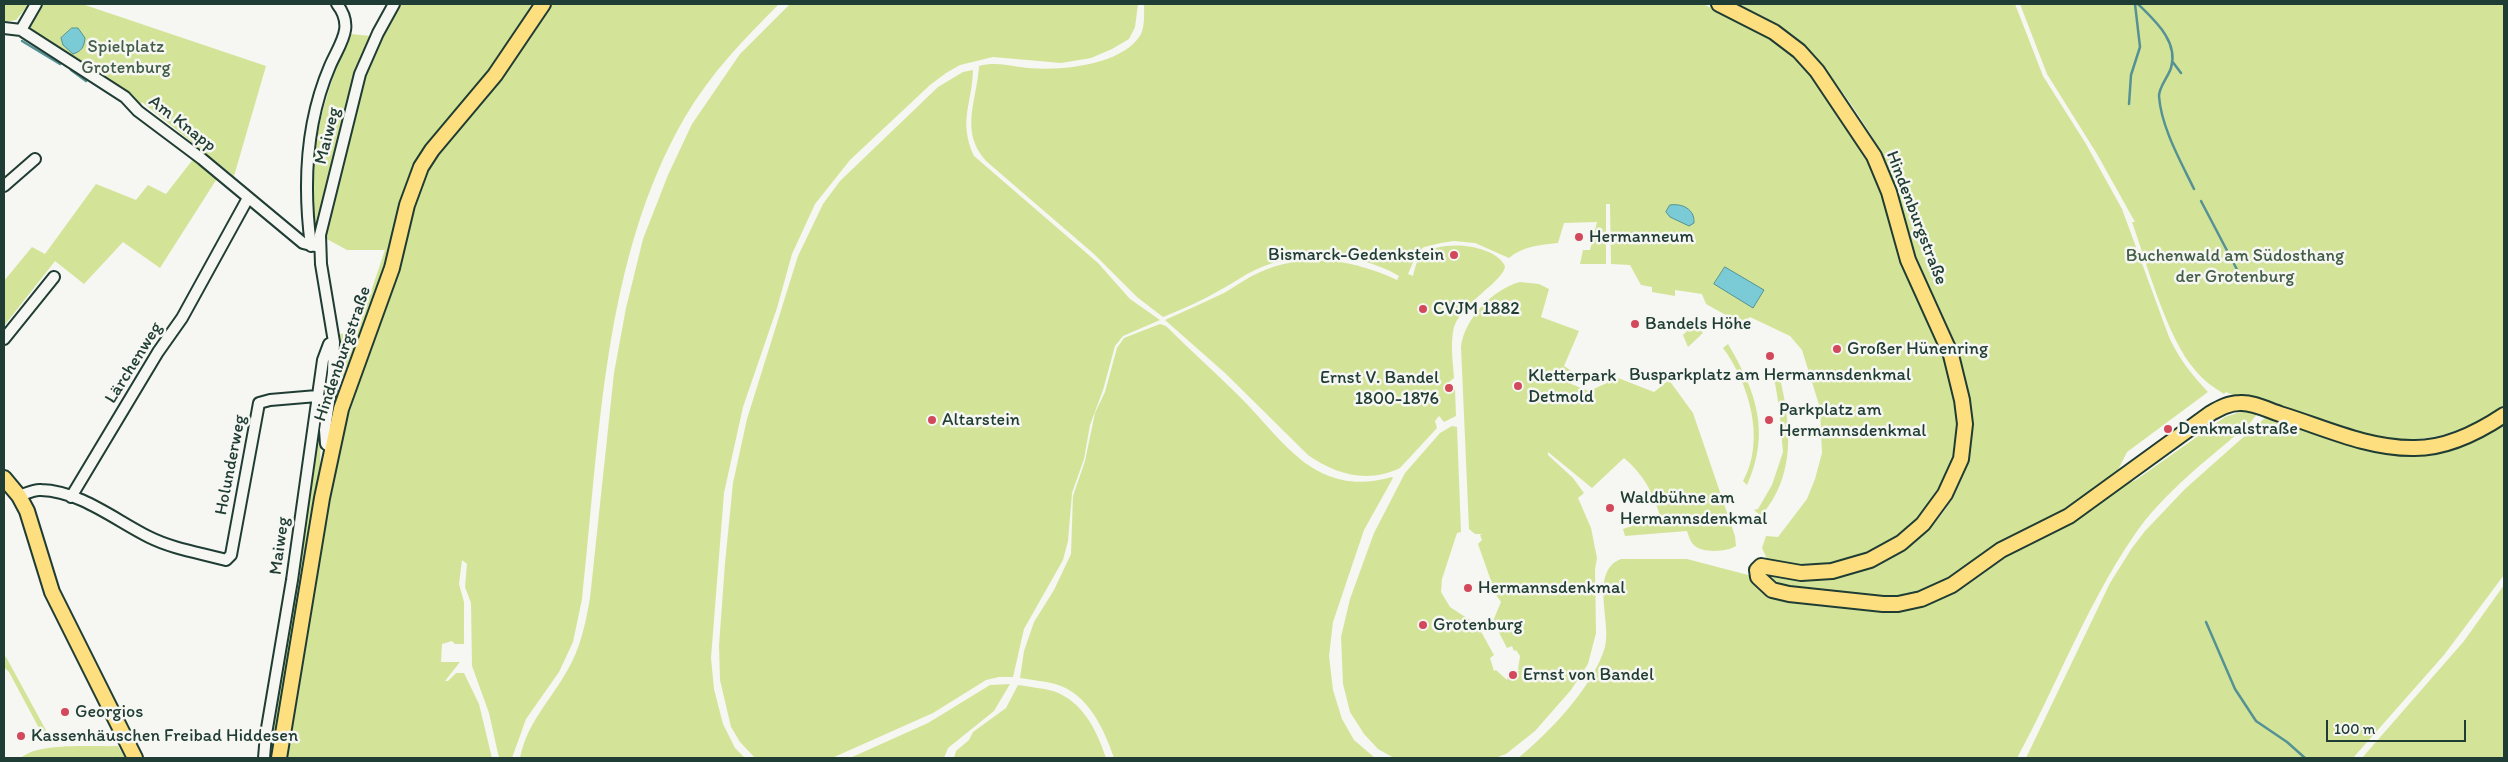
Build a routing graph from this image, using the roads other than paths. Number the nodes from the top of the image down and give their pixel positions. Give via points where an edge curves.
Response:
1 (36, 4) edge
2 (337, 4) edge
3 (394, 4) edge
4 (543, 4) edge
5 (1719, 4) edge
6 (4, 28) edge
7 (21, 30) junction
8 (35, 159) dead end
9 (4, 186) edge
10 (248, 198) junction
11 (315, 246) junction
12 (54, 277) dead end
13 (4, 339) edge
14 (334, 342) junction
15 (317, 396) junction
16 (2504, 415) edge
17 (332, 448) junction
18 (4, 478) edge
19 (19, 496) junction
20 (71, 497) junction
21 (135, 758) edge
22 (264, 758) edge
23 (279, 758) edge

1 - 7 street
2 - 11 street via 344,13 346,32 323,87 310,134 306,166 307,214
3 - 11 street, Maiweg via 360,74
4 - 17 main road, Hindenburgstraße via 495,75 421,168 407,206 392,268 350,381
5 - 16 main road, Hindenburgstraße via 1769,29 1798,51 1817,71 1874,156 1889,192 1911,267 1951,355 1965,424 1962,459 1945,494 1923,524 1901,543 1870,560 1837,570 1801,573 1764,566 1757,570 1765,585 1784,593 1883,604 1921,599 1952,585 2002,550 2069,516 2211,413 2232,404 2244,403 2373,444 2404,448 2444,444
6 - 7 street
7 - 10 street, Am Knapp via 125,97 138,111
8 - 9 street
10 - 11 street, Am Knapp via 304,244
10 - 20 street, Lärchenweg via 182,318
11 - 14 street, Maiweg
12 - 13 street
14 - 15 street, Maiweg via 326,350
14 - 17 street, Maiweg via 325,430 326,444
15 - 20 street, Holunderweg via 259,403 231,555 226,560 149,537 116,517
15 - 22 street, Maiweg
17 - 23 main road, Hindenburgstraße
18 - 19 main road
19 - 20 street via 39,489
19 - 21 main road via 27,511 52,592

